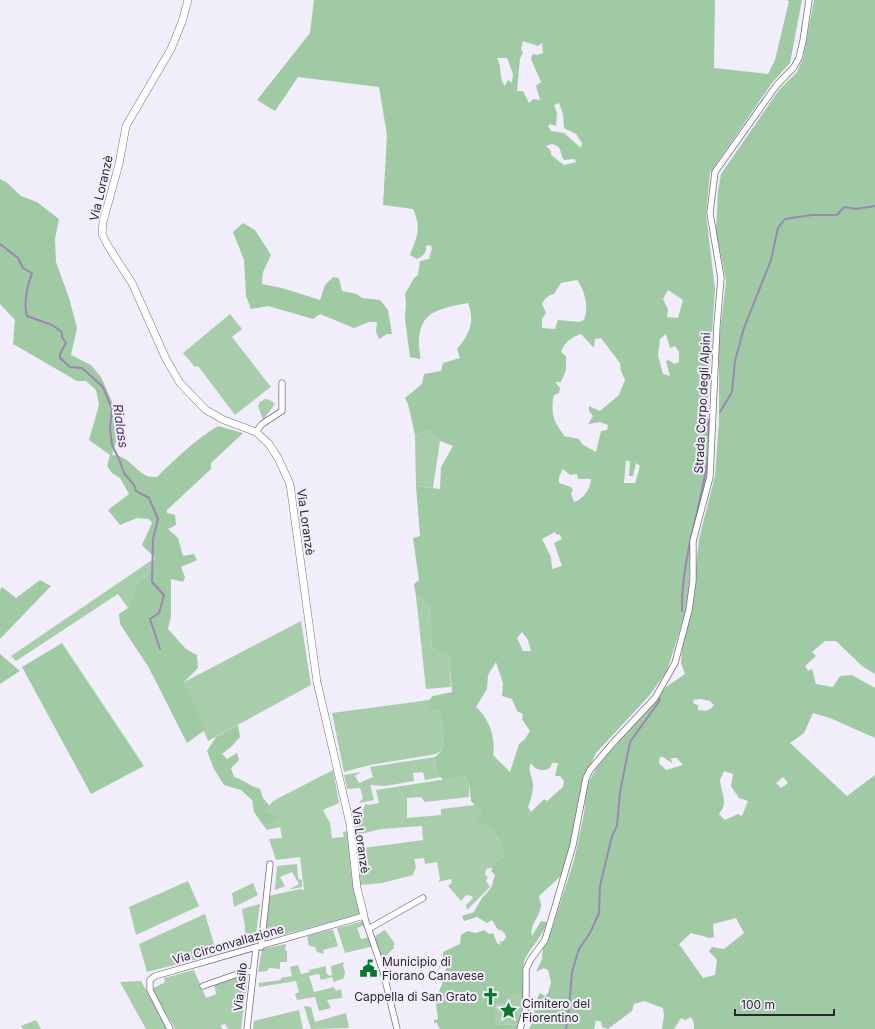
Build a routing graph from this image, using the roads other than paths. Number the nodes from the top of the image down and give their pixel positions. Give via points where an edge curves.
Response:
1 (188, 0) edge
2 (809, 0) edge
3 (282, 383) dead end
4 (256, 432) junction
5 (270, 864) dead end
6 (423, 898) dead end
7 (364, 916) junction
8 (370, 928) junction
9 (259, 947) junction
10 (253, 972) junction
11 (203, 986) dead end
12 (170, 1029) edge
13 (247, 1029) edge
14 (397, 1029) edge
15 (520, 1029) edge

1 - 4 street, Via Loranzè via 171,49 126,126 102,234 132,283 166,359 180,383 206,410
2 - 15 street, Strada Corpo degli Alpini via 799,58 715,172 710,213 721,278 710,477 693,541 689,610 675,663 656,696 612,744 586,778 573,845 545,940 526,969 526,1008
3 - 4 street via 282,411 262,424
4 - 7 street, Via Loranzè via 269,444 290,484 317,682 350,824 357,888
5 - 9 street, Via Asilo
6 - 8 street
7 - 8 street
7 - 9 street, Via Circonvallazione
8 - 14 street
9 - 10 street, Via Asilo
9 - 12 street, Via Circonvallazione via 154,976 150,980 150,990
10 - 11 street via 246,971
10 - 13 street, Via Asilo

